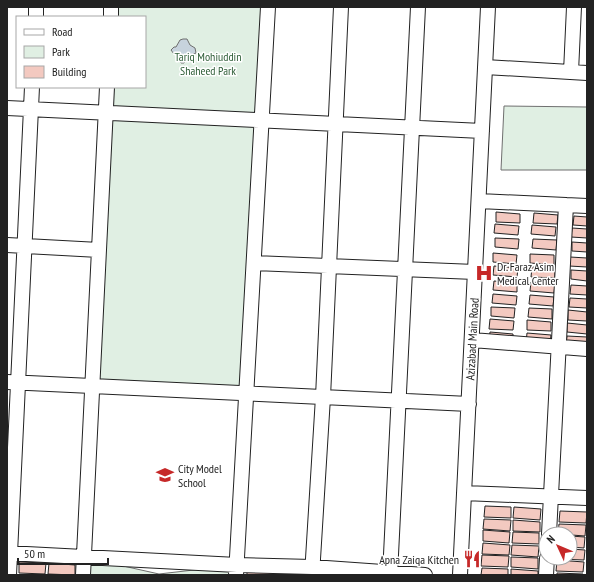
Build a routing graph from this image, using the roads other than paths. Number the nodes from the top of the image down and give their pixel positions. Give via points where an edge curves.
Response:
1 (268, 7) edge
2 (341, 7) edge
3 (418, 7) edge
4 (488, 7) edge
5 (574, 7) edge
6 (485, 67) junction
7 (571, 72) junction
8 (587, 73) edge
9 (32, 88) edge
10 (107, 88) edge
11 (7, 108) edge
12 (31, 109) junction
13 (106, 113) junction
14 (261, 120) junction
15 (336, 124) junction
16 (412, 128) junction
17 (482, 131) junction
18 (479, 201) junction
19 (566, 205) junction
20 (587, 206) edge
21 (7, 245) edge
22 (24, 246) junction
23 (99, 250) junction
24 (254, 263) junction
25 (329, 266) junction
26 (405, 269) junction
27 (475, 272) junction
28 (472, 340) junction
29 (559, 347) junction
30 (587, 349) edge
31 (12, 382) edge
32 (92, 386) junction
33 (247, 394) junction
34 (323, 397) junction
35 (398, 401) junction
36 (469, 404) junction
37 (464, 493) junction
38 (551, 496) junction
39 (587, 498) edge
40 (549, 526) edge
41 (8, 553) edge
42 (84, 557) junction
43 (236, 570) edge
44 (312, 571) edge
45 (390, 574) edge
46 (9, 575) edge
47 (83, 575) edge
48 (425, 575) edge
49 (460, 575) edge

1 - 14 street
2 - 15 street
3 - 16 street
4 - 6 street, Azizabad Main Road
5 - 7 street
6 - 7 street
6 - 17 street, Azizabad Main Road
7 - 8 street
9 - 12 street
10 - 13 street
11 - 12 street
12 - 13 street
12 - 22 street
13 - 14 street
13 - 23 street
14 - 15 street
14 - 24 street
15 - 16 street
15 - 25 street
16 - 17 street
16 - 26 street
17 - 18 street, Azizabad Main Road
18 - 19 street
18 - 27 street, Azizabad Main Road
19 - 20 street
19 - 29 street
21 - 22 street
22 - 23 street
22 - 31 street
23 - 32 street
24 - 25 street
24 - 33 street
25 - 26 street
25 - 34 street
26 - 27 street
26 - 35 street
27 - 28 street, Azizabad Main Road
28 - 29 street
28 - 36 street, Azizabad Main Road
29 - 30 street
29 - 38 street
31 - 32 street
31 - 41 street
32 - 33 street
32 - 42 street
33 - 34 street
33 - 43 street
34 - 35 street
34 - 44 street
35 - 36 street
35 - 45 street
36 - 37 street, Azizabad Main Road
37 - 38 street
37 - 49 street, Azizabad Main Road
38 - 39 street
38 - 40 street
41 - 42 street
41 - 46 street
42 - 43 street
42 - 47 street
43 - 44 street
44 - 45 street
45 - 48 street

